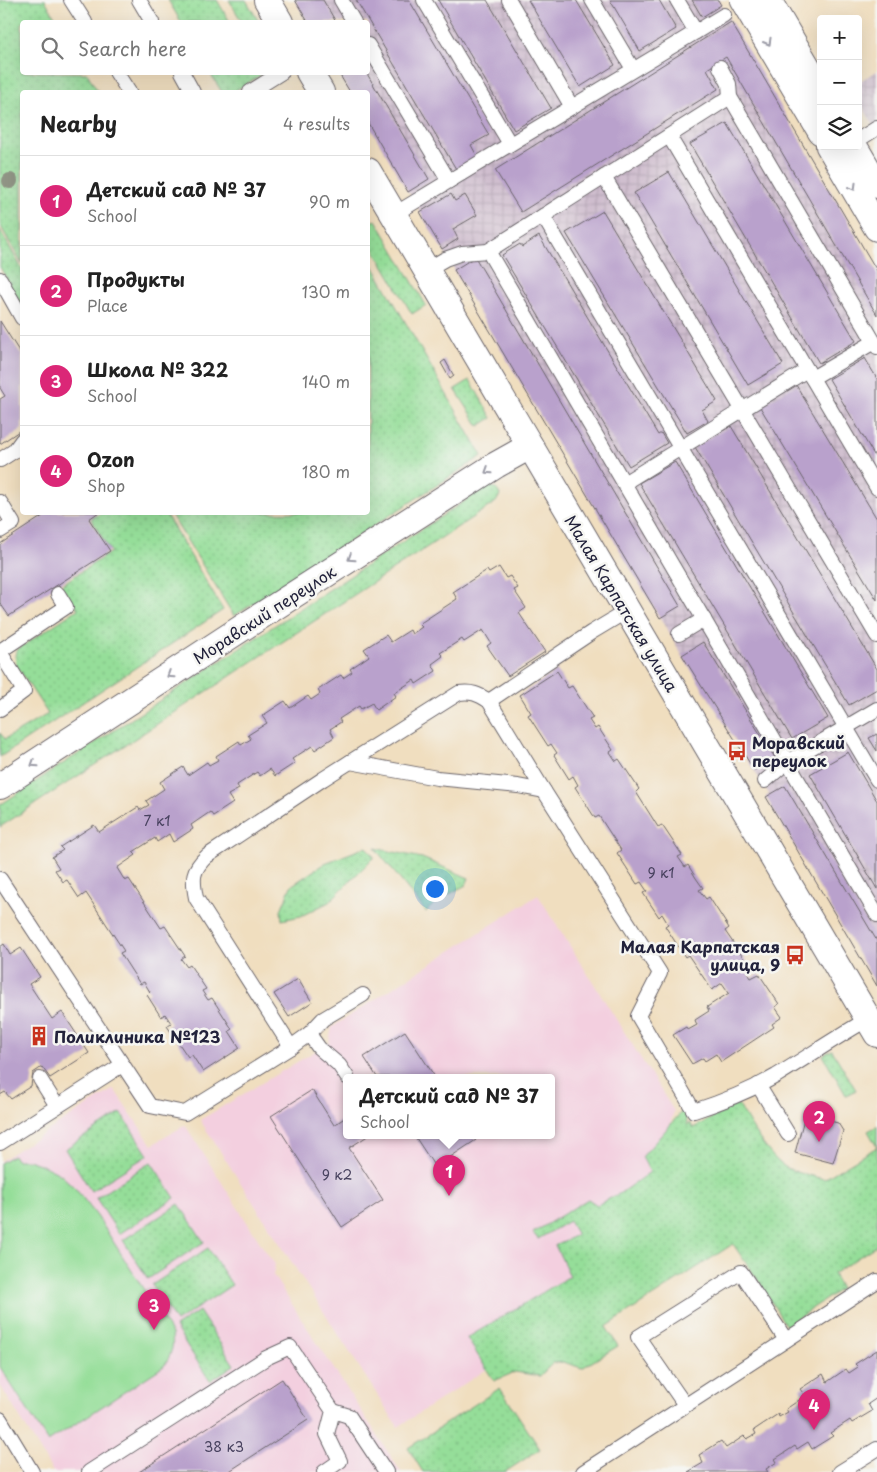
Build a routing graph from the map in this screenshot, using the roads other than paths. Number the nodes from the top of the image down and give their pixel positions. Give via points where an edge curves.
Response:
1 (71, 0) edge
2 (139, 0) edge
3 (266, 0) edge
4 (341, 0) edge
5 (424, 0) edge
6 (509, 0) edge
7 (592, 0) edge
8 (677, 0) edge
9 (768, 0) edge
10 (733, 7) edge
11 (84, 20) edge
12 (151, 20) edge
13 (279, 20) edge
14 (353, 20) edge
15 (696, 32) junction
16 (370, 47) edge
17 (720, 67) dead end
18 (633, 70) junction
19 (118, 75) edge
20 (184, 75) edge
21 (277, 75) edge
22 (311, 75) edge
23 (817, 83) edge
24 (128, 90) edge
25 (193, 90) edge
26 (253, 90) edge
27 (320, 90) edge
28 (730, 97) junction
29 (572, 107) junction
30 (817, 126) edge
31 (877, 128) edge
32 (669, 136) junction
33 (862, 137) edge
34 (510, 144) junction
35 (842, 150) edge
36 (843, 150) edge
37 (370, 174) edge
38 (604, 177) junction
39 (449, 181) junction
40 (877, 185) edge
41 (394, 215) junction
42 (543, 216) junction
43 (877, 228) edge
44 (488, 251) junction
45 (426, 270) junction
46 (0, 279) edge
47 (20, 314) edge
48 (876, 345) edge
49 (810, 374) junction
50 (743, 410) junction
51 (20, 443) edge
52 (530, 446) junction
53 (680, 448) junction
54 (0, 460) edge
55 (624, 483) junction
56 (877, 488) edge
57 (0, 502) edge
58 (0, 531) edge
59 (58, 594) dead end
60 (627, 612) junction
61 (704, 619) junction
62 (679, 634) dead end
63 (877, 636) edge
64 (0, 651) edge
65 (488, 701) junction
66 (0, 709) edge
67 (877, 709) edge
68 (846, 727) junction
69 (350, 762) junction
70 (787, 762) junction
71 (877, 780) edge
72 (765, 782) dead end
73 (0, 786) edge
74 (544, 791) junction
75 (3, 888) edge
76 (877, 915) edge
77 (363, 995) dead end
78 (872, 1026) edge
79 (309, 1034) junction
80 (292, 1046) junction
81 (122, 1065) junction
82 (345, 1074) edge
83 (40, 1080) dead end
84 (758, 1084) junction
85 (58, 1106) junction
86 (788, 1134) dead end
87 (0, 1143) edge
88 (877, 1280) edge
89 (786, 1340) junction
90 (685, 1405) junction
91 (334, 1411) junction
92 (0, 1419) edge
93 (877, 1448) edge
94 (32, 1472) edge
95 (89, 1472) edge
96 (324, 1472) edge
97 (386, 1472) edge
98 (583, 1472) edge
99 (840, 1472) edge

1 - 11 lane
2 - 12 lane
3 - 13 street
4 - 14 lane
5 - 34 lane
6 - 29 lane
7 - 18 lane
8 - 15 lane
9 - 23 street
10 - 15 lane
10 -> 30 street
15 - 18 lane
16 - 39 lane
17 - 28 lane via 729,84
18 - 29 lane
19 - 24 lane
20 - 25 lane
21 - 26 lane
22 - 27 street
28 - 32 lane
28 - 48 lane
29 - 34 lane
31 - 33 lane
32 - 38 lane
32 - 49 lane
34 - 39 lane
35 -> 43 street
36 - 40 street
37 - 41 street, Малая Карпатская улица
38 - 42 lane
38 - 50 lane
39 - 41 lane
41 - 45 street, Малая Карпатская улица
42 - 44 lane
42 - 53 lane
44 - 45 lane via 462,253
44 - 55 lane
45 - 52 street, Малая Карпатская улица
46 - 47 lane
48 - 49 lane
49 - 50 lane
49 - 56 lane
50 - 53 lane
50 - 63 lane
51 - 54 lane
52 - 60 street, Малая Карпатская улица
52 -> 73 street, Моравский переулок
53 - 55 lane
53 - 68 lane
55 - 61 lane
57 - 58 lane via 13,523
59 - 64 lane via 66,607
60 - 65 lane
60 - 78 street, Малая Карпатская улица
61 - 62 lane
61 - 70 lane
64 - 66 lane via 24,691
65 - 69 lane via 480,695 459,693
65 - 74 lane
67 - 68 lane
68 - 70 lane
68 - 71 lane
69 - 74 lane via 436,778
69 - 80 lane via 207,856 194,872 196,898
70 - 72 lane
70 - 76 lane
74 - 84 lane via 660,973 638,1016 694,1111 720,1103
75 - 81 lane
77 - 79 lane via 323,1019
78 - 84 lane via 834,1038
79 - 80 lane
79 - 82 lane
80 - 81 lane via 185,1113 150,1106
81 - 85 lane
83 - 85 lane
84 - 86 lane
85 - 87 lane
88 - 89 lane
89 - 90 lane
89 - 90 lane via 741,1272 638,1337
90 - 98 lane
91 - 95 lane via 290,1347 266,1358
91 - 96 lane via 327,1434 340,1461
91 - 97 lane via 349,1416
92 - 94 lane
93 - 99 lane

